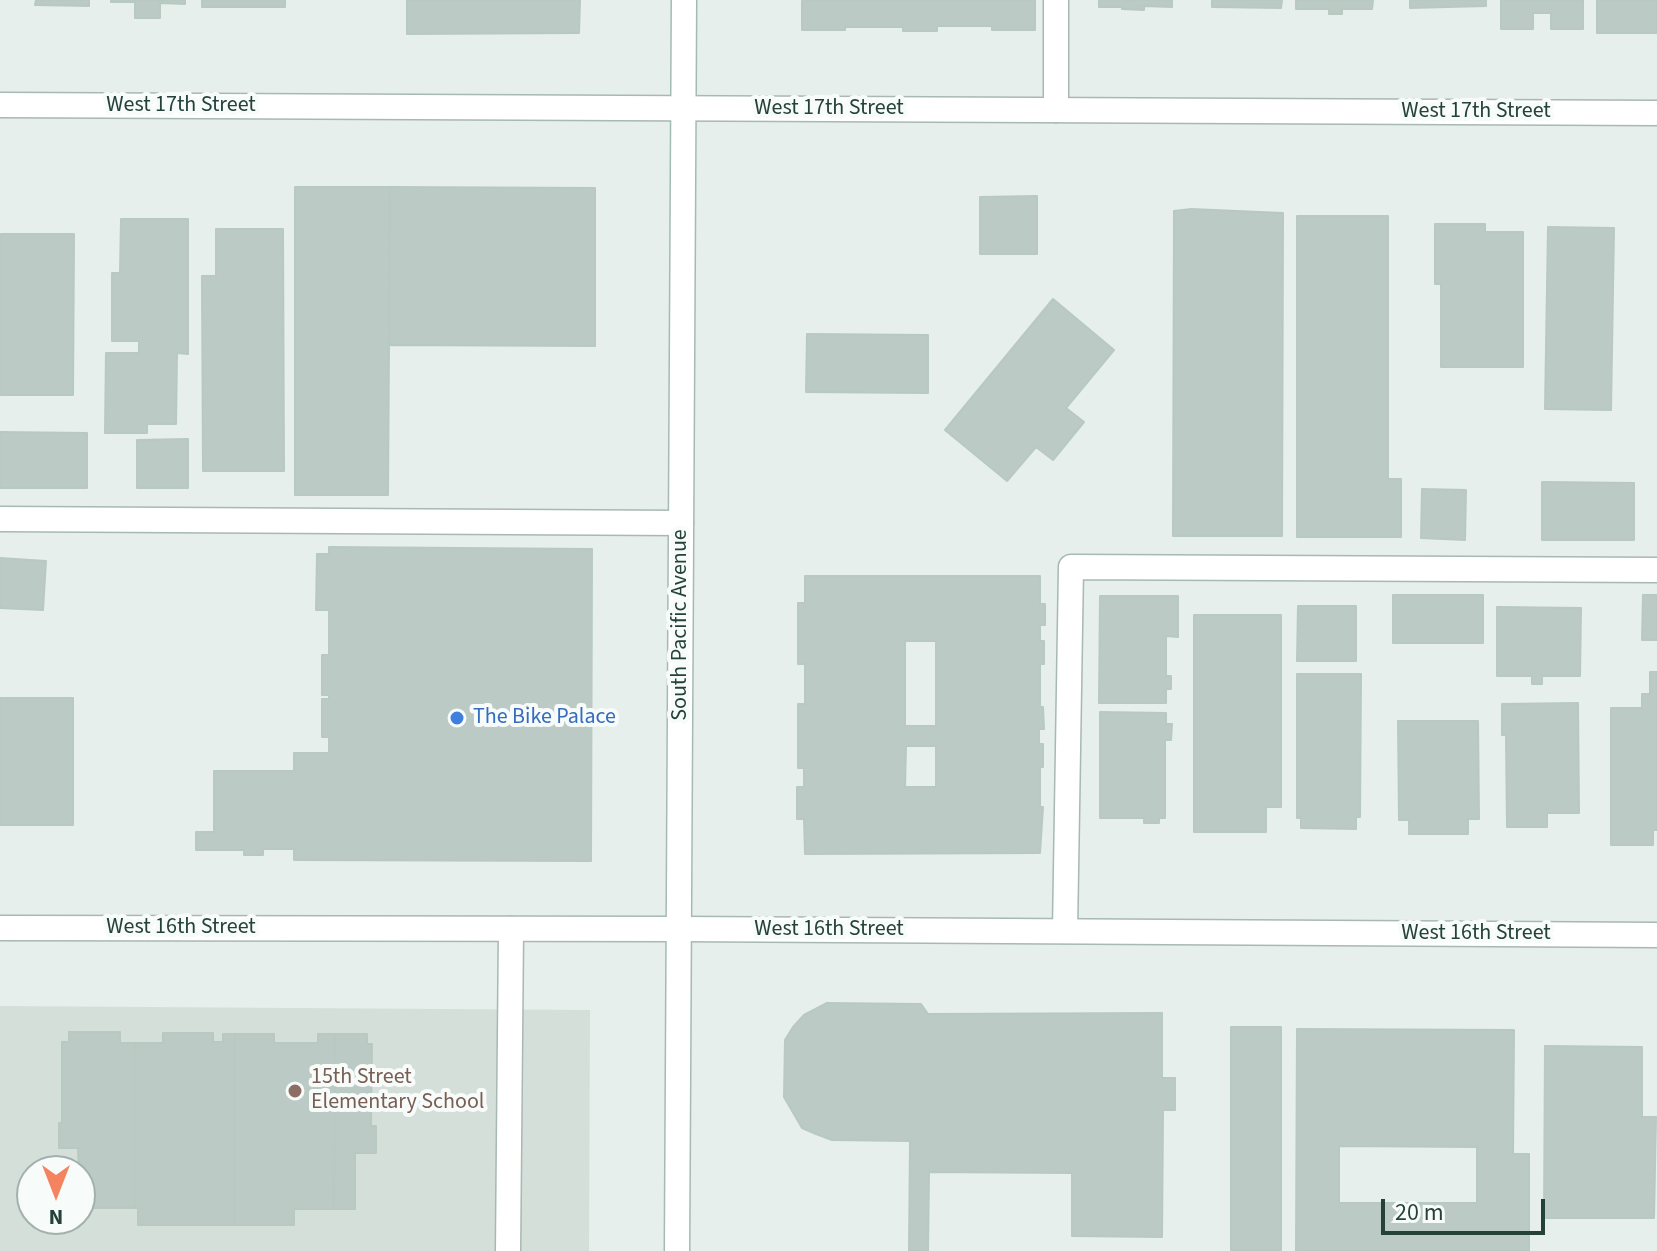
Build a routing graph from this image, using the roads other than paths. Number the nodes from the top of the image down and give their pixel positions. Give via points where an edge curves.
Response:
1 (684, 0) edge
2 (1056, 0) edge
3 (0, 105) edge
4 (684, 108) junction
5 (1056, 110) junction
6 (1657, 113) edge
7 (0, 519) edge
8 (681, 523) junction
9 (1657, 570) edge
10 (0, 928) edge
11 (511, 929) junction
12 (680, 929) junction
13 (1065, 931) junction
14 (1657, 935) edge
15 (508, 1251) edge
16 (677, 1251) edge

1 - 4 street, South Pacific Avenue
2 - 5 street
3 - 4 street, West 17th Street
4 - 5 street, West 17th Street
4 - 8 street, South Pacific Avenue
5 - 6 street, West 17th Street
7 - 8 street
8 - 12 street, South Pacific Avenue
9 - 13 street via 1071,567
10 - 11 street, West 16th Street
11 - 12 street, West 16th Street
11 - 15 street
12 - 13 street, West 16th Street
12 - 16 street, South Pacific Avenue
13 - 14 street, West 16th Street

